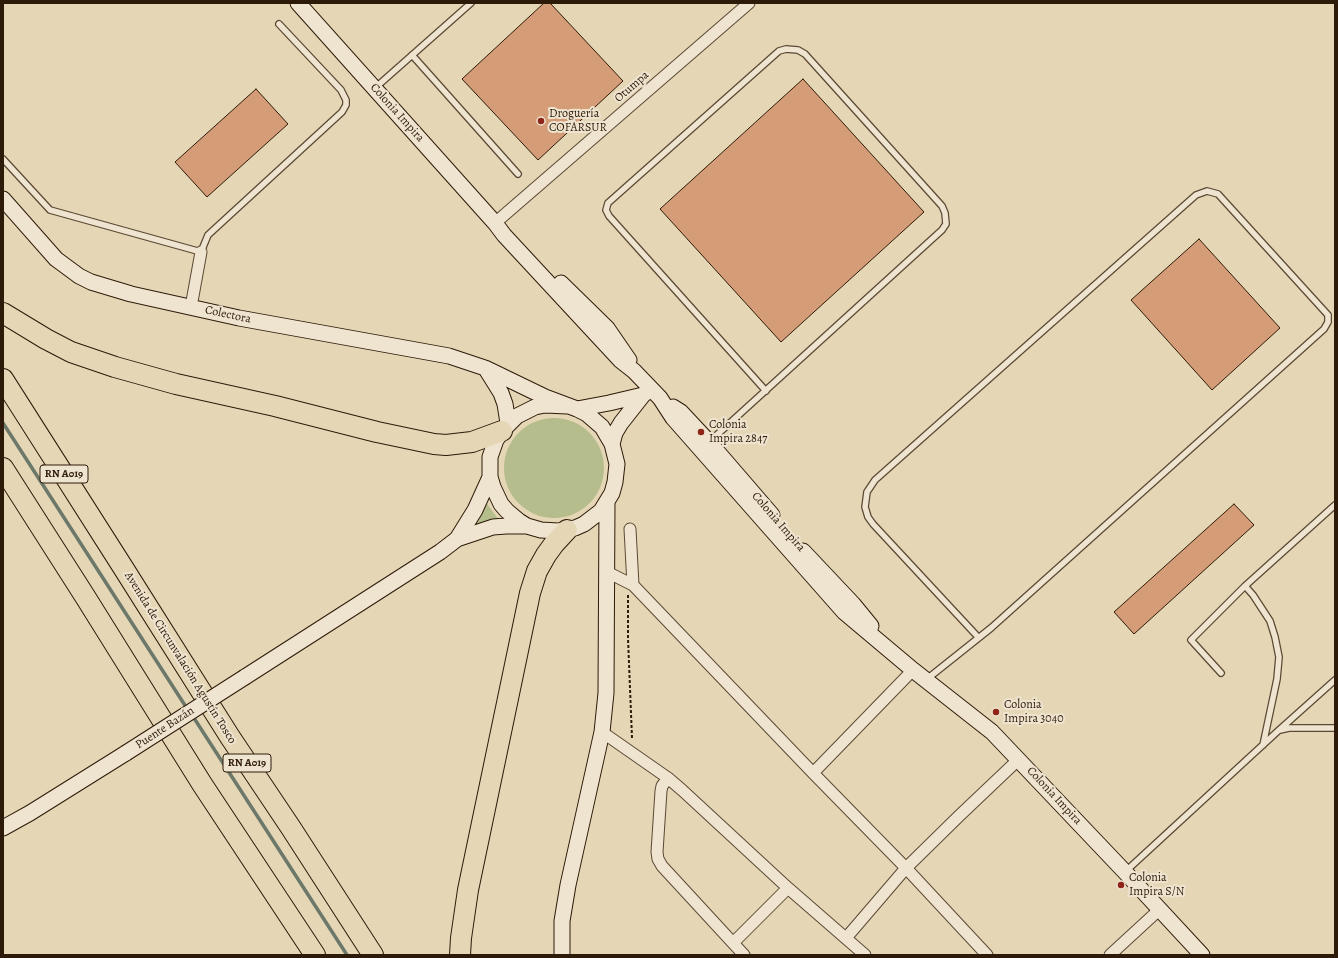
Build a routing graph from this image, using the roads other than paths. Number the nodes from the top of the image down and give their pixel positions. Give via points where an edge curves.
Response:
1 (298, 3) edge
2 (472, 3) edge
3 (749, 3) edge
4 (279, 24) dead end
5 (412, 56) junction
6 (375, 88) junction
7 (3, 159) edge
8 (518, 174) dead end
9 (3, 199) edge
10 (495, 223) junction
11 (201, 252) junction
12 (191, 307) junction
13 (3, 313) edge
14 (485, 368) junction
15 (3, 379) edge
16 (766, 391) junction
17 (651, 394) junction
18 (572, 407) junction
19 (505, 427) junction
20 (709, 442) junction
21 (612, 444) junction
22 (3, 468) edge
23 (490, 477) junction
24 (607, 502) junction
25 (1335, 505) edge
26 (528, 526) junction
27 (630, 529) dead end
28 (567, 530) junction
29 (457, 539) junction
30 (607, 572) junction
31 (633, 584) junction
32 (1245, 586) junction
33 (978, 637) junction
34 (892, 652) junction
35 (913, 670) junction
36 (1221, 673) dead end
37 (926, 680) junction
38 (1335, 680) edge
39 (1335, 728) edge
40 (1278, 731) junction
41 (602, 732) junction
42 (1262, 745) junction
43 (1019, 759) junction
44 (813, 773) junction
45 (668, 778) junction
46 (3, 828) edge
47 (906, 868) junction
48 (1125, 872) junction
49 (788, 888) junction
50 (1160, 909) junction
51 (846, 938) junction
52 (733, 943) junction
53 (315, 955) edge
54 (373, 955) edge
55 (460, 955) edge
56 (562, 955) edge
57 (744, 955) edge
58 (865, 955) edge
59 (987, 955) edge
60 (1110, 955) edge
61 (1202, 955) edge

1 - 6 main road, Colonia Impira
2 - 5 lane
3 - 10 street, Otumpa
4 - 11 lane via 341,90 346,105 342,112 208,236
5 - 6 lane
5 - 8 lane
6 - 10 main road, Colonia Impira
7 - 11 lane via 50,210
9 - 12 main road, Colectora via 56,259 79,276 131,294
10 - 17 main road, Colonia Impira via 620,360 634,371
11 - 12 street
12 - 14 main road, Colectora via 430,352
13 - 19 highway via 52,343 115,367 378,432 446,445 472,442
14 - 18 main road, Colectora
14 - 19 main road via 501,393
15 - 54 highway, Avenida de Circunvalación Agustín Tosco / RN A019 via 226,731
16 - 16 lane via 946,224 942,206 805,54 798,50 786,49 779,51 608,203 606,210
16 - 20 lane
17 - 18 main road via 609,403
17 - 20 main road, Colonia Impira via 680,412
17 - 21 main road via 621,423
17 - 34 main road, Colonia Impira via 844,612
18 - 19 main road via 556,404 535,407 517,416
18 - 21 main road via 602,427
19 - 23 main road via 496,440 490,457
20 - 34 main road, Colonia Impira via 796,544 853,604
21 - 24 main road via 616,455 617,472
22 - 53 highway via 198,777
23 - 26 main road via 501,504 513,517
23 - 29 main road via 478,504
24 - 28 main road via 592,519
24 - 30 main road
25 - 32 lane
26 - 28 main road via 550,531
26 - 29 main road via 493,527
27 - 31 street
28 - 55 highway via 546,555 537,571 530,593 468,890
29 - 46 main road, Puente Bazán, bridge via 126,753
30 - 31 street
30 - 41 main road via 606,693
31 - 44 street
32 - 36 lane via 1191,640
32 - 42 lane via 1270,621 1279,658 1277,679
33 - 33 lane via 1328,322 1328,315 1218,194 1207,191 1196,195 875,480 867,492 864,507 872,524
33 - 37 lane
34 - 35 main road, Colonia Impira
35 - 37 main road, Colonia Impira
35 - 44 street
37 - 43 main road, Colonia Impira via 992,732
38 - 40 lane
39 - 40 lane via 1289,728
40 - 42 lane
41 - 45 street
41 - 56 main road via 568,885 562,921
42 - 48 lane
43 - 47 street
43 - 48 main road, Colonia Impira
44 - 47 street
45 - 49 street
45 - 52 street via 661,791 658,859
47 - 51 street
47 - 59 street
48 - 50 main road, Colonia Impira
49 - 51 street
49 - 52 street
50 - 60 street
50 - 61 main road, Colonia Impira
51 - 58 street
52 - 57 street

